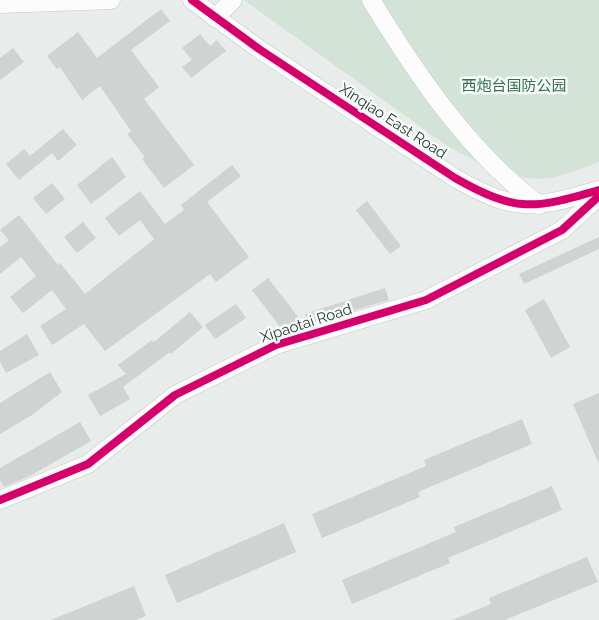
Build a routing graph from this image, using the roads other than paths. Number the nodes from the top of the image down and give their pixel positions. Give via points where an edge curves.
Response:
1 (111, 0) edge
2 (192, 0) edge
3 (233, 0) edge
4 (371, 0) edge
5 (0, 4) edge
6 (215, 18) junction
7 (599, 190) edge
8 (599, 196) edge
9 (539, 204) junction
10 (0, 500) edge

1 - 5 street
2 - 6 street, Xinqiao East Road
3 - 6 street
4 - 9 street via 410,64 476,147 509,182
6 - 9 street, Xinqiao East Road via 455,178 486,195 521,206
7 - 9 street, Xinqiao East Road via 552,204
8 - 10 street, Xipaotai Road via 562,230 426,300 276,345 175,395 88,464

